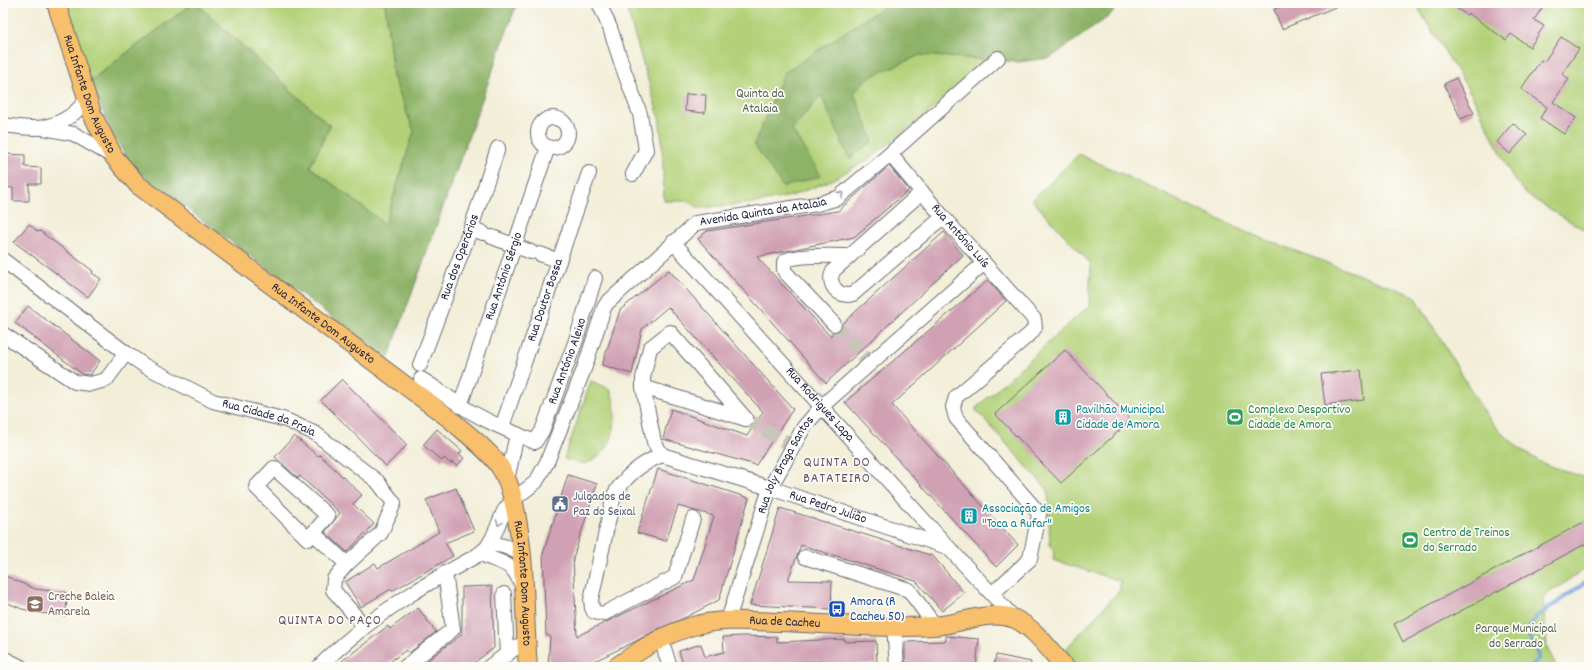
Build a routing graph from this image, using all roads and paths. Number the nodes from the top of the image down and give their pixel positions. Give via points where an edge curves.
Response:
1 (56, 3) edge
2 (599, 3) edge
3 (998, 58) dead end
4 (87, 98) junction
5 (3, 125) edge
6 (43, 128) junction
7 (548, 147) dead end
8 (498, 148) dead end
9 (890, 154) junction
10 (114, 157) junction
11 (589, 173) dead end
12 (633, 174) dead end
13 (922, 192) junction
14 (943, 217) junction
15 (482, 233) junction
16 (673, 242) junction
17 (514, 245) junction
18 (850, 256) junction
19 (3, 260) edge
20 (559, 261) junction
21 (984, 263) junction
22 (595, 278) dead end
23 (834, 324) tunnel mouth
24 (3, 334) edge
25 (126, 353) junction
26 (643, 387) junction
27 (460, 406) junction
28 (822, 406) junction
29 (502, 427) junction
30 (517, 434) junction
31 (662, 455) junction
32 (507, 480) junction
33 (770, 488) junction
34 (513, 500) junction
35 (693, 519) dead end
36 (313, 533) junction
37 (948, 547) junction
38 (484, 551) junction
39 (522, 554) junction
40 (805, 557) dead end
41 (499, 560) junction
42 (347, 564) junction
43 (446, 573) junction
44 (525, 593) junction
45 (504, 594) dead end
46 (992, 594) junction
47 (1015, 619) junction
48 (728, 620) junction
49 (364, 626) junction
50 (894, 626) junction
51 (934, 626) junction
52 (660, 639) junction
53 (527, 644) junction
54 (506, 655) junction
55 (3, 658) edge
56 (21, 667) edge
57 (319, 667) edge
58 (405, 667) edge
59 (489, 667) edge
60 (528, 667) edge
61 (616, 667) edge
62 (670, 667) edge
63 (897, 667) edge
64 (1065, 667) edge

1 - 4 main road, Rua Infante Dom Augusto
2 - 12 street via 640,114 646,150
3 - 9 street, Avenida Quinta da Atalaia
4 - 6 street via 80,109 67,119
4 - 10 main road, Rua Infante Dom Augusto via 93,116
5 - 6 street
6 - 10 street via 74,134
7 - 17 street, Rua António Sérgio
8 - 15 street, Rua dos Operários
9 - 13 street, Rua António Luís
16 -> 9 street, Avenida Quinta da Atalaia via 700,221 817,204 838,198
10 - 32 main road, Rua Infante Dom Augusto via 144,189 450,419 500,466
11 - 20 street, Rua Doutor Bossa
13 - 14 street, Rua António Luís
13 - 18 street
14 - 18 street via 856,292 844,295 833,287 831,276
14 - 21 street, Rua António Luís
15 - 17 street
15 - 27 street, Rua dos Operários via 421,372
16 - 28 street, Rua Rodrigues Lapa
16 - 34 street, Avenida Quinta da Atalaia via 606,305 547,462 536,482
17 - 20 street
17 - 27 street, Rua António Sérgio
18 - 23 street via 808,256 784,262 785,272
19 - 25 street, Rua Cidade da Praia
20 - 29 street, Rua Doutor Bossa
21 - 28 street, Rua Joly Braga Santos
21 - 46 street, Rua António Luís via 1032,316 1035,328 956,397 953,407 956,418 1039,516 1030,559
22 - 30 street, Rua António Aleixo via 576,340 542,431 535,442
24 - 25 street via 75,382 90,384 106,380
25 - 42 street, Rua Cidade da Praia via 145,366 213,401 286,420 316,434 377,481 394,503 381,533
26 - 26 street via 658,392 746,419 670,332 653,345 648,353
26 - 31 street via 654,442
27 - 29 street
28 - 33 street, Rua Joly Braga Santos via 804,427
28 - 37 street, Rua Rodrigues Lapa
29 - 30 street
30 - 32 street
31 - 33 street, Rua Pedro Julião
31 - 35 street via 645,462 623,481 614,495 591,600 594,612 603,614 673,579
32 - 34 main road, Rua Infante Dom Augusto
33 - 37 street, Rua Pedro Julião
33 - 48 street, Rua Joly Braga Santos
34 -> 38 street, Avenida Quinta da Atalaia via 504,511
34 - 39 main road, Rua Infante Dom Augusto
36 - 36 street via 308,539 256,487 274,468 328,516
36 - 42 street
37 - 46 street, Rua Rodrigues Lapa
38 - 39 street via 493,545 503,546
38 - 41 street
38 - 43 street
39 - 41 street
39 - 44 main road, Rua Infante Dom Augusto
40 - 51 street via 909,590
41 - 44 street via 514,569
42 - 49 street, Rua Cidade da Praia via 334,579 333,590
43 - 49 street
43 - 58 street via 453,629
44 - 53 main road, Rua Infante Dom Augusto
45 - 54 street, Rua Infante Dom Augusto
46 - 47 street, Rua Rodrigues Lapa
47 - 51 main road, Rua de Cacheu via 994,615
47 - 64 main road, Rua de Cacheu via 1032,631
48 - 50 main road, Rua de Cacheu
48 - 52 main road, Rua de Cacheu via 693,626
49 - 57 street
50 - 51 main road, Rua de Cacheu
50 - 63 street
52 - 61 main road, Rua de Cacheu
52 - 62 street
53 - 54 street via 518,646
53 - 60 main road, Rua Infante Dom Augusto
54 - 59 street
55 - 56 street

